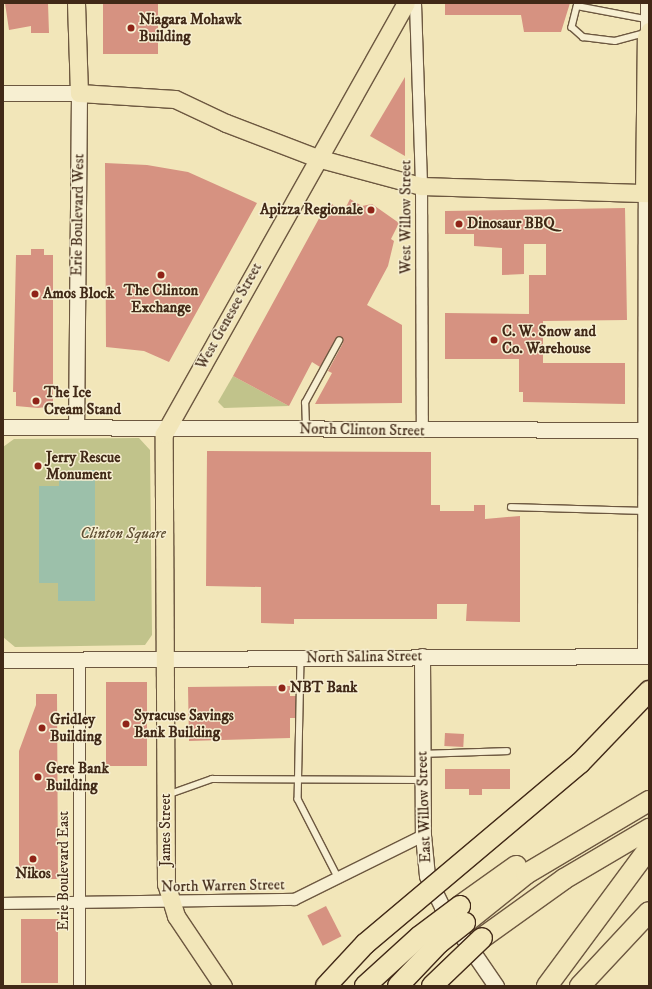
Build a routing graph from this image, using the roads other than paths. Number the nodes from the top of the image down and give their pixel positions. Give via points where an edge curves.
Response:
1 (76, 3) edge
2 (406, 3) edge
3 (415, 3) edge
4 (646, 3) edge
5 (578, 4) edge
6 (646, 30) edge
7 (3, 93) edge
8 (79, 93) junction
9 (318, 158) junction
10 (421, 186) junction
11 (646, 193) edge
12 (646, 313) edge
13 (339, 341) dead end
14 (3, 427) edge
15 (167, 427) junction
16 (76, 428) junction
17 (306, 430) junction
18 (646, 430) edge
19 (422, 431) junction
20 (511, 507) dead end
21 (643, 511) junction
22 (422, 656) junction
23 (646, 656) edge
24 (301, 658) junction
25 (164, 659) junction
26 (3, 660) edge
27 (79, 660) junction
28 (649, 690) edge
29 (507, 751) dead end
30 (423, 754) junction
31 (423, 780) junction
32 (299, 781) junction
33 (166, 795) junction
34 (649, 800) edge
35 (649, 829) edge
36 (423, 835) junction
37 (649, 848) edge
38 (339, 879) junction
39 (171, 902) junction
40 (3, 903) edge
41 (79, 903) junction
42 (649, 912) edge
43 (462, 914) junction
44 (79, 986) edge
45 (223, 986) edge
46 (326, 986) edge
47 (365, 986) edge
48 (398, 986) edge
49 (432, 986) edge
50 (496, 986) edge
51 (547, 986) edge
52 (580, 986) edge

1 - 8 main road, Erie Boulevard West
2 - 9 main road, West Genesee Street
3 - 10 street, West Willow Street
4 - 6 street
5 - 6 lane
5 - 6 lane via 572,27 584,37 615,41
6 - 11 main road
7 - 8 street
8 - 9 main road via 175,99 226,123
8 - 16 street, Erie Boulevard West
9 - 10 main road
9 - 15 main road, West Genesee Street
10 - 11 main road
10 - 19 street, West Willow Street
11 - 12 street
12 - 18 street
13 - 17 lane via 305,403
14 - 16 street, North Clinton Street
15 - 16 street, North Clinton Street
15 - 17 street, North Clinton Street
15 - 25 main road, West Genesee Street
17 - 19 street, North Clinton Street
18 - 19 street, North Clinton Street
18 - 21 street
20 - 21 lane
21 - 23 street
22 - 23 street, North Salina Street
22 - 24 street, North Salina Street
22 - 30 street, East Willow Street
24 - 25 street, North Salina Street
24 - 32 lane
25 - 27 street, North Salina Street
25 - 33 main road, James Street
26 - 27 street, North Salina Street
27 - 41 street, Erie Boulevard East
28 - 46 highway, bridge via 580,763 371,939
29 - 30 lane
30 - 31 street, East Willow Street
31 - 32 lane
31 - 36 street, East Willow Street
32 - 33 lane via 212,779
32 - 38 lane via 298,799 306,819
33 - 39 main road, James Street via 166,884
34 - 43 highway via 591,833
35 - 49 highway, bridge via 564,879 482,938
36 - 38 street, North Warren Street
36 - 50 street, East Willow Street via 427,876 432,891
37 - 51 highway
38 - 39 street, North Warren Street via 294,899 279,902
39 - 41 street, North Warren Street
39 - 45 main road, James Street via 176,916
40 - 41 street, North Warren Street
41 - 44 street, Erie Boulevard East
42 - 52 highway
43 - 47 highway, bridge via 420,936
43 - 48 highway, bridge via 439,943

